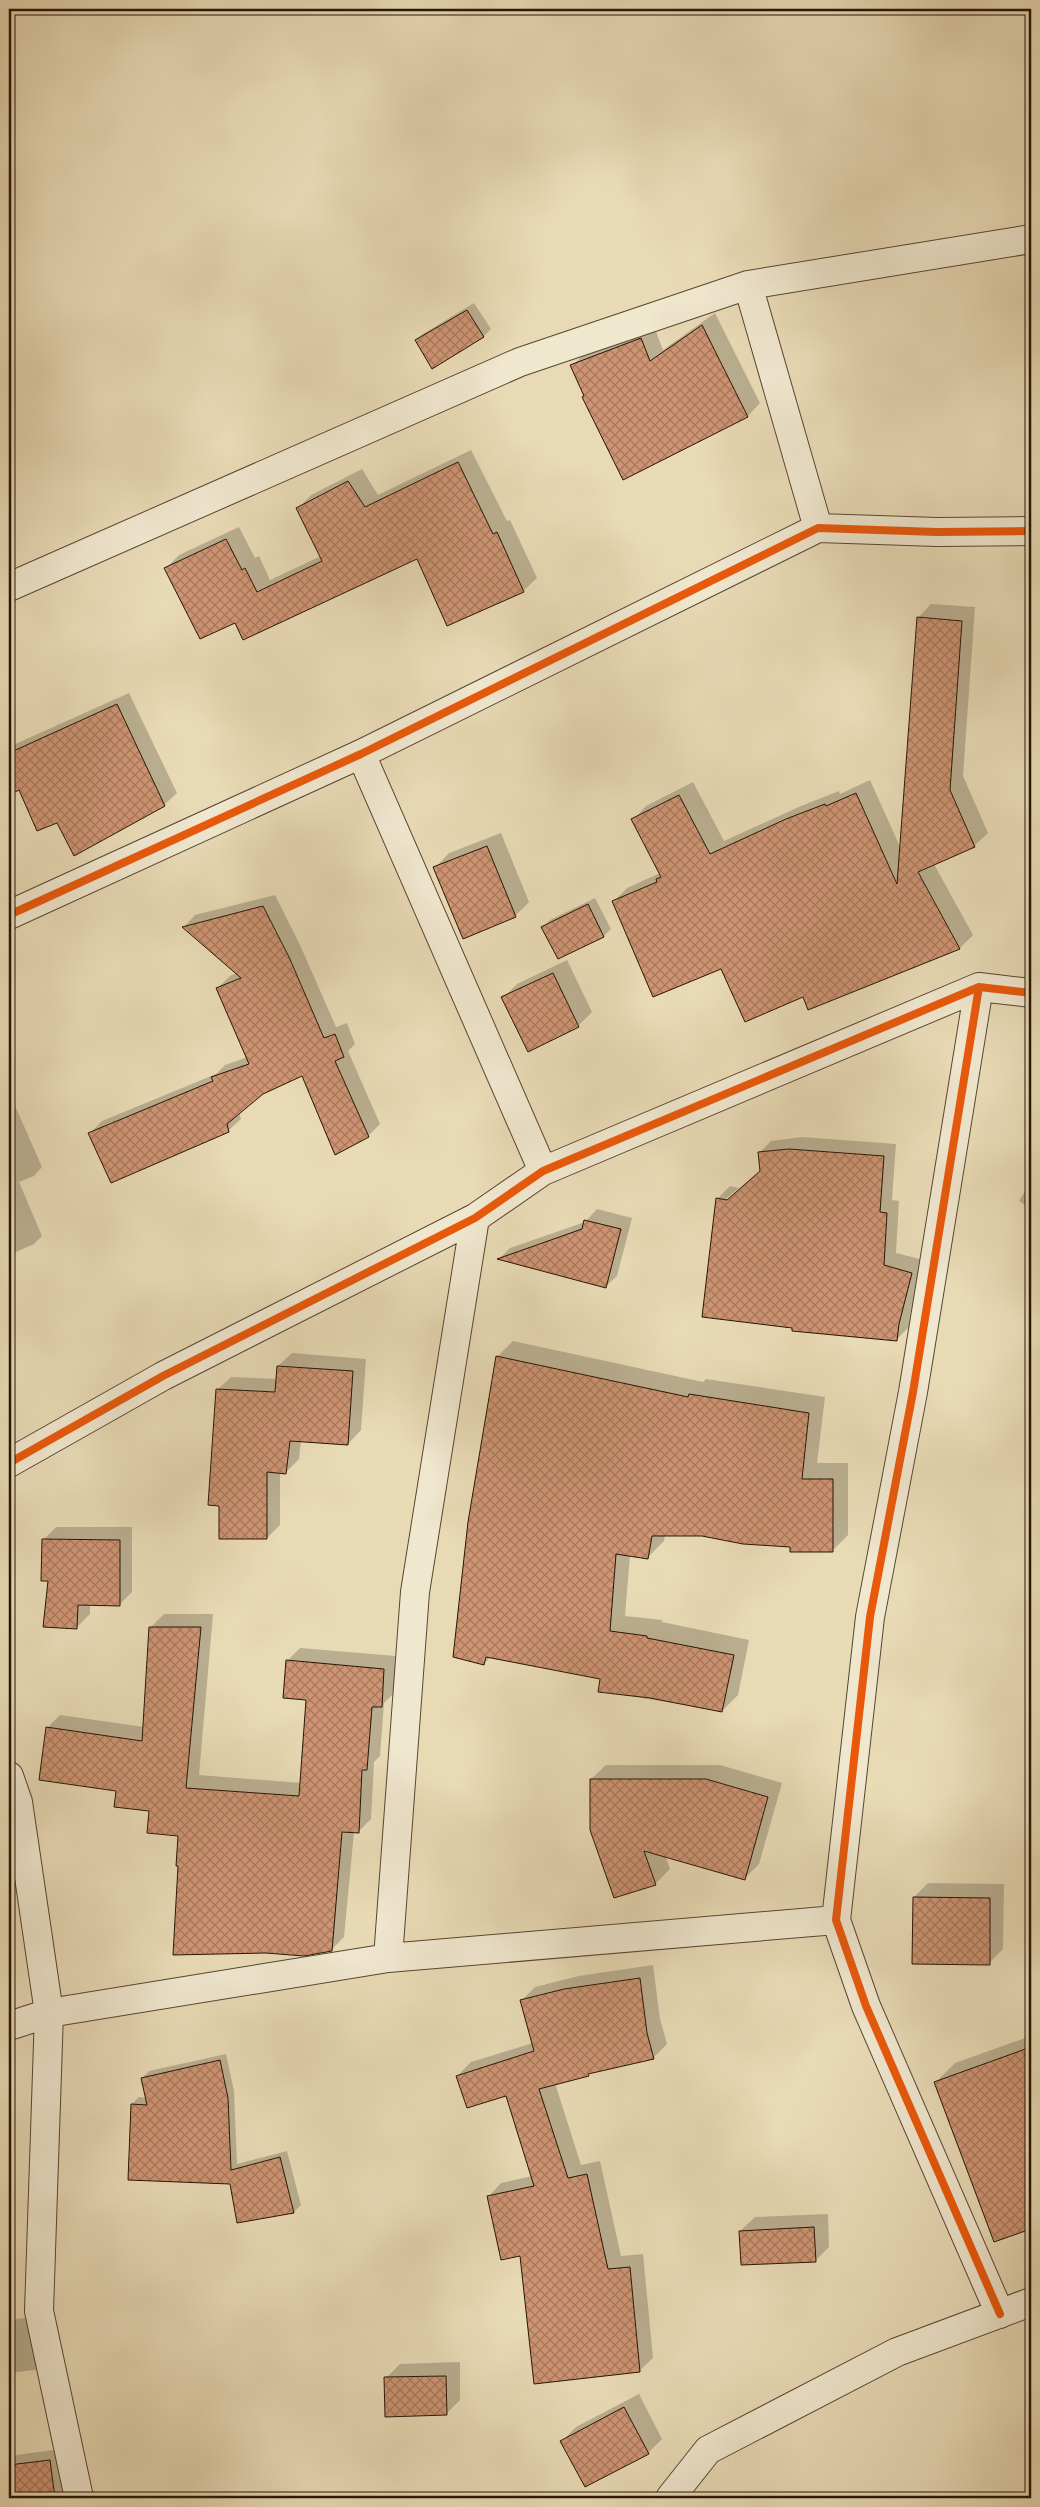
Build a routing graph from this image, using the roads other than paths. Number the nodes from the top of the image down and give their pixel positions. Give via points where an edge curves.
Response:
1 (1031, 239) edge
2 (748, 285) junction
3 (818, 528) junction
4 (1031, 531) edge
5 (9, 587) edge
6 (361, 754) junction
7 (9, 916) edge
8 (979, 987) junction
9 (1031, 993) edge
10 (543, 1171) junction
11 (475, 1218) junction
12 (9, 1463) edge
13 (9, 1776) edge
14 (836, 1920) junction
15 (388, 1958) junction
16 (49, 2013) junction
17 (9, 2026) edge
18 (1031, 2302) edge
19 (1000, 2314) junction
20 (79, 2498) edge
21 (670, 2498) edge

1 - 2 street
2 - 3 street
2 - 5 street via 520,362
3 - 4 street
3 - 6 street
6 - 7 street
6 - 10 street
8 - 9 street
8 - 10 street
8 - 14 street via 913,1392 870,1617
10 - 11 street
11 - 12 street via 163,1376
11 - 15 street via 415,1592
13 - 16 street via 18,1802
14 - 15 street
14 - 19 street via 866,2006
15 - 16 street
16 - 17 street
16 - 20 street via 40,2311
18 - 19 street
19 - 21 street via 898,2352 708,2450

